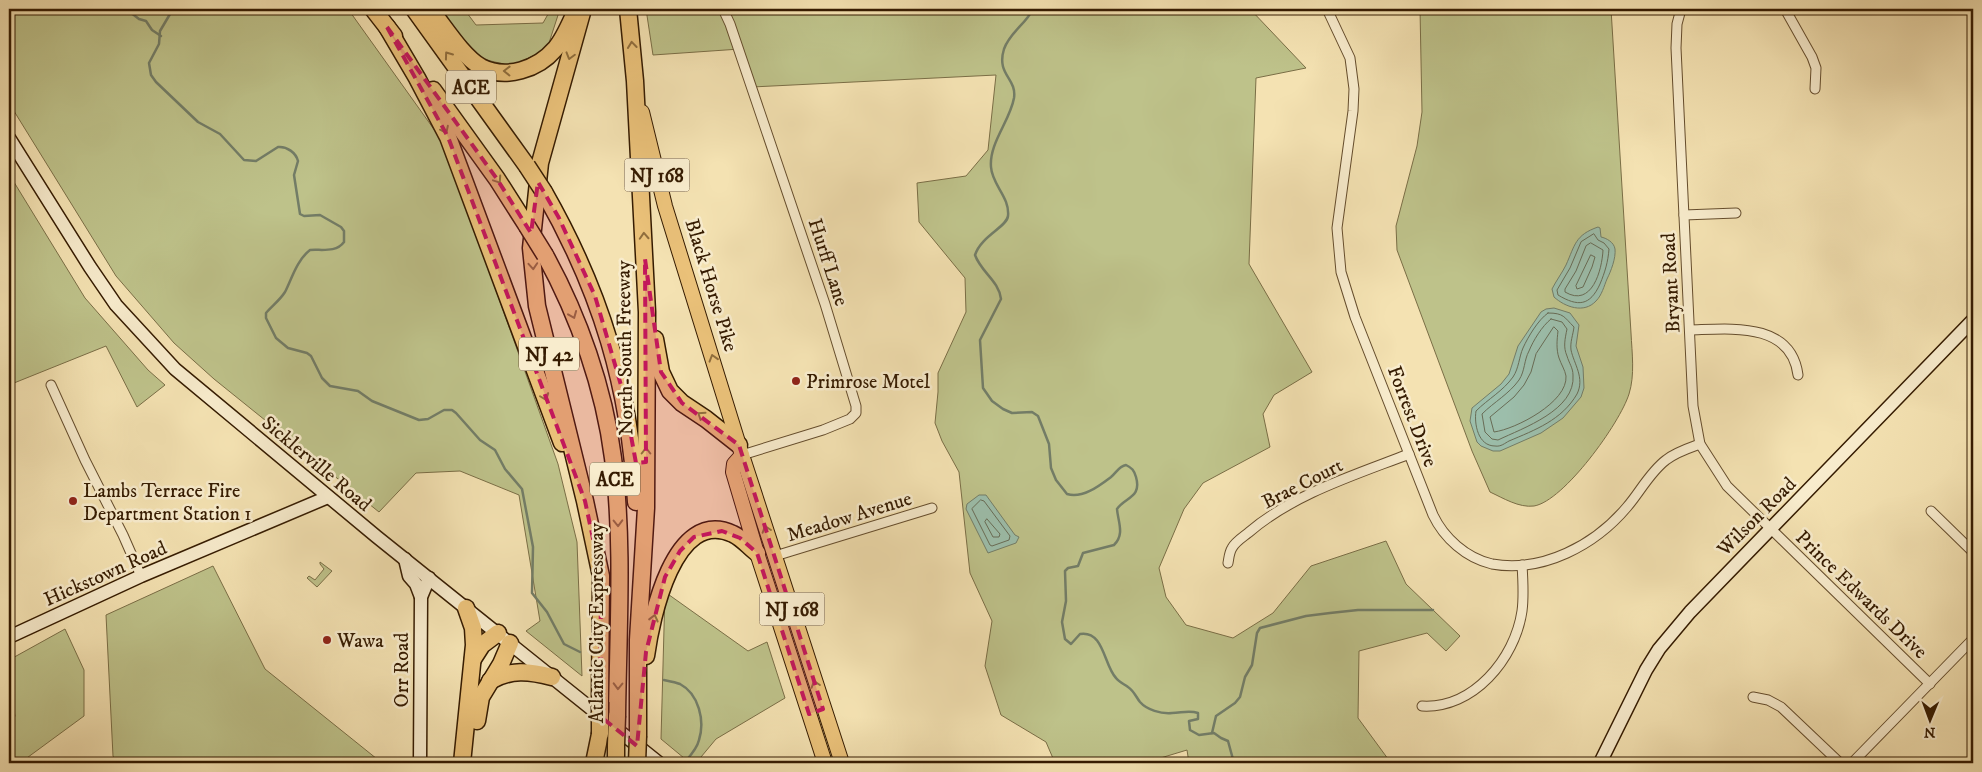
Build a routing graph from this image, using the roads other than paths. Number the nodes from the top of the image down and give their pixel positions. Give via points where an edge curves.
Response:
1 (374, 9) edge
2 (414, 9) edge
3 (430, 9) edge
4 (577, 9) edge
5 (583, 9) edge
6 (628, 9) edge
7 (723, 9) edge
8 (1327, 9) edge
9 (1681, 9) edge
10 (1785, 9) edge
11 (387, 27) junction
12 (636, 82) junction
13 (1815, 89) dead end
14 (9, 138) edge
15 (1736, 213) dead end
16 (1684, 215) junction
17 (645, 259) junction
18 (1973, 320) edge
19 (1690, 330) junction
20 (1798, 375) dead end
21 (51, 385) dead end
22 (1700, 444) junction
23 (740, 450) junction
24 (1409, 454) junction
25 (328, 496) junction
26 (585, 501) junction
27 (932, 508) dead end
28 (1931, 511) dead end
29 (1771, 529) junction
30 (1973, 552) edge
31 (757, 553) junction
32 (776, 556) junction
33 (405, 559) junction
34 (1228, 563) dead end
35 (1522, 565) junction
36 (142, 576) junction
37 (429, 578) junction
38 (786, 592) junction
39 (771, 595) junction
40 (421, 597) junction
41 (466, 608) junction
42 (9, 637) edge
43 (504, 638) junction
44 (1973, 639) edge
45 (638, 640) junction
46 (473, 659) junction
47 (552, 677) junction
48 (490, 681) junction
49 (1930, 684) junction
50 (1753, 697) dead end
51 (1422, 706) dead end
52 (823, 709) junction
53 (809, 714) junction
54 (600, 734) junction
55 (638, 736) junction
56 (420, 763) edge
57 (462, 763) edge
58 (473, 763) edge
59 (594, 763) edge
60 (601, 763) edge
61 (616, 763) edge
62 (637, 763) edge
63 (659, 763) edge
64 (825, 763) edge
65 (842, 763) edge
66 (1600, 763) edge
67 (1840, 763) edge
68 (1852, 763) edge

1 - 11 highway, Atlantic City Expressway / ACE
45 -> 2 highway, Atlantic City Expressway / ACE, bridge via 634,474 623,392 595,296 544,192
4 -> 3 highway via 556,49 532,67 512,72 482,67
5 -> 26 highway, NJ 42 via 540,163 531,248 537,306
12 -> 6 highway, Black Horse Pike
7 - 23 street, Hurff Lane via 825,304 856,406 856,413 850,419 823,430
8 - 24 street, Forrest Drive via 1350,58 1354,89 1354,110 1337,228 1339,260 1352,306
9 - 16 street, Bryant Road via 1676,48
10 - 13 street via 1812,57 1816,68
11 -> 26 highway via 448,137
11 -> 61 highway, Atlantic City Expressway / ACE, bridge via 497,178 558,279 600,393 613,458 618,518
17 -> 12 highway, North-South Freeway
23 -> 12 main road, Black Horse Pike / NJ 168 via 665,206
14 - 25 street, Sicklerville Road via 122,312 175,369
15 - 16 street
16 - 19 street, Bryant Road
23 -> 17 highway via 706,419 682,403 670,390 661,372
45 -> 17 highway, North-South Freeway via 646,508
18 - 29 street, Wilson Road
19 - 20 street via 1740,329 1762,333 1781,343 1788,351 1797,365
19 - 22 street, Bryant Road via 1693,406
21 - 36 street
22 - 29 street, Bryant Road via 1726,486
22 - 35 street, Forrest Drive via 1667,460 1612,524 1592,539 1553,558
23 - 31 main road, NJ 168 via 733,472
32 -> 23 main road, Black Horse Pike / NJ 168
24 - 34 street, Brae Court via 1320,489 1275,513 1236,544
24 - 35 street, Forrest Drive via 1433,515 1448,538 1488,563
25 - 33 street, Sicklerville Road
25 - 36 street, Hickstown Road
26 - 54 highway, NJ 42, bridge via 600,576
27 - 32 street, Meadow Avenue
28 - 30 street
29 - 49 street, Prince Edwards Drive
29 - 66 street, Wilson Road via 1690,612 1659,649
31 - 39 main road, NJ 168
55 -> 31 highway via 650,634 665,576 680,551 702,533 722,531 740,538
32 - 38 main road, Black Horse Pike / NJ 168
33 - 37 street, Sicklerville Road
33 - 40 street via 409,576
35 - 51 street via 1523,600 1519,626 1499,665 1465,696 1442,705
36 - 42 street, Hickstown Road
37 - 40 street, Orr Road
37 - 41 street, Sicklerville Road
38 - 39 main road
52 -> 38 main road, Black Horse Pike / NJ 168
39 - 53 main road, NJ 168
40 - 56 street, Orr Road
41 - 43 street, Sicklerville Road
41 - 46 highway via 474,636
43 - 46 highway via 482,645
43 - 47 street, Sicklerville Road
43 - 48 highway via 501,664
44 - 49 street
45 - 55 highway, North-South Freeway
46 - 57 highway
47 - 48 highway via 520,671 506,673
47 - 63 street, Sicklerville Road
48 - 58 highway via 478,706
49 - 68 street
50 - 67 street via 1781,707
52 - 53 main road
52 - 65 main road, Black Horse Pike / NJ 168
53 - 64 main road, NJ 168
54 - 59 highway
54 - 60 highway, NJ 42
55 - 62 highway, North-South Freeway, bridge

